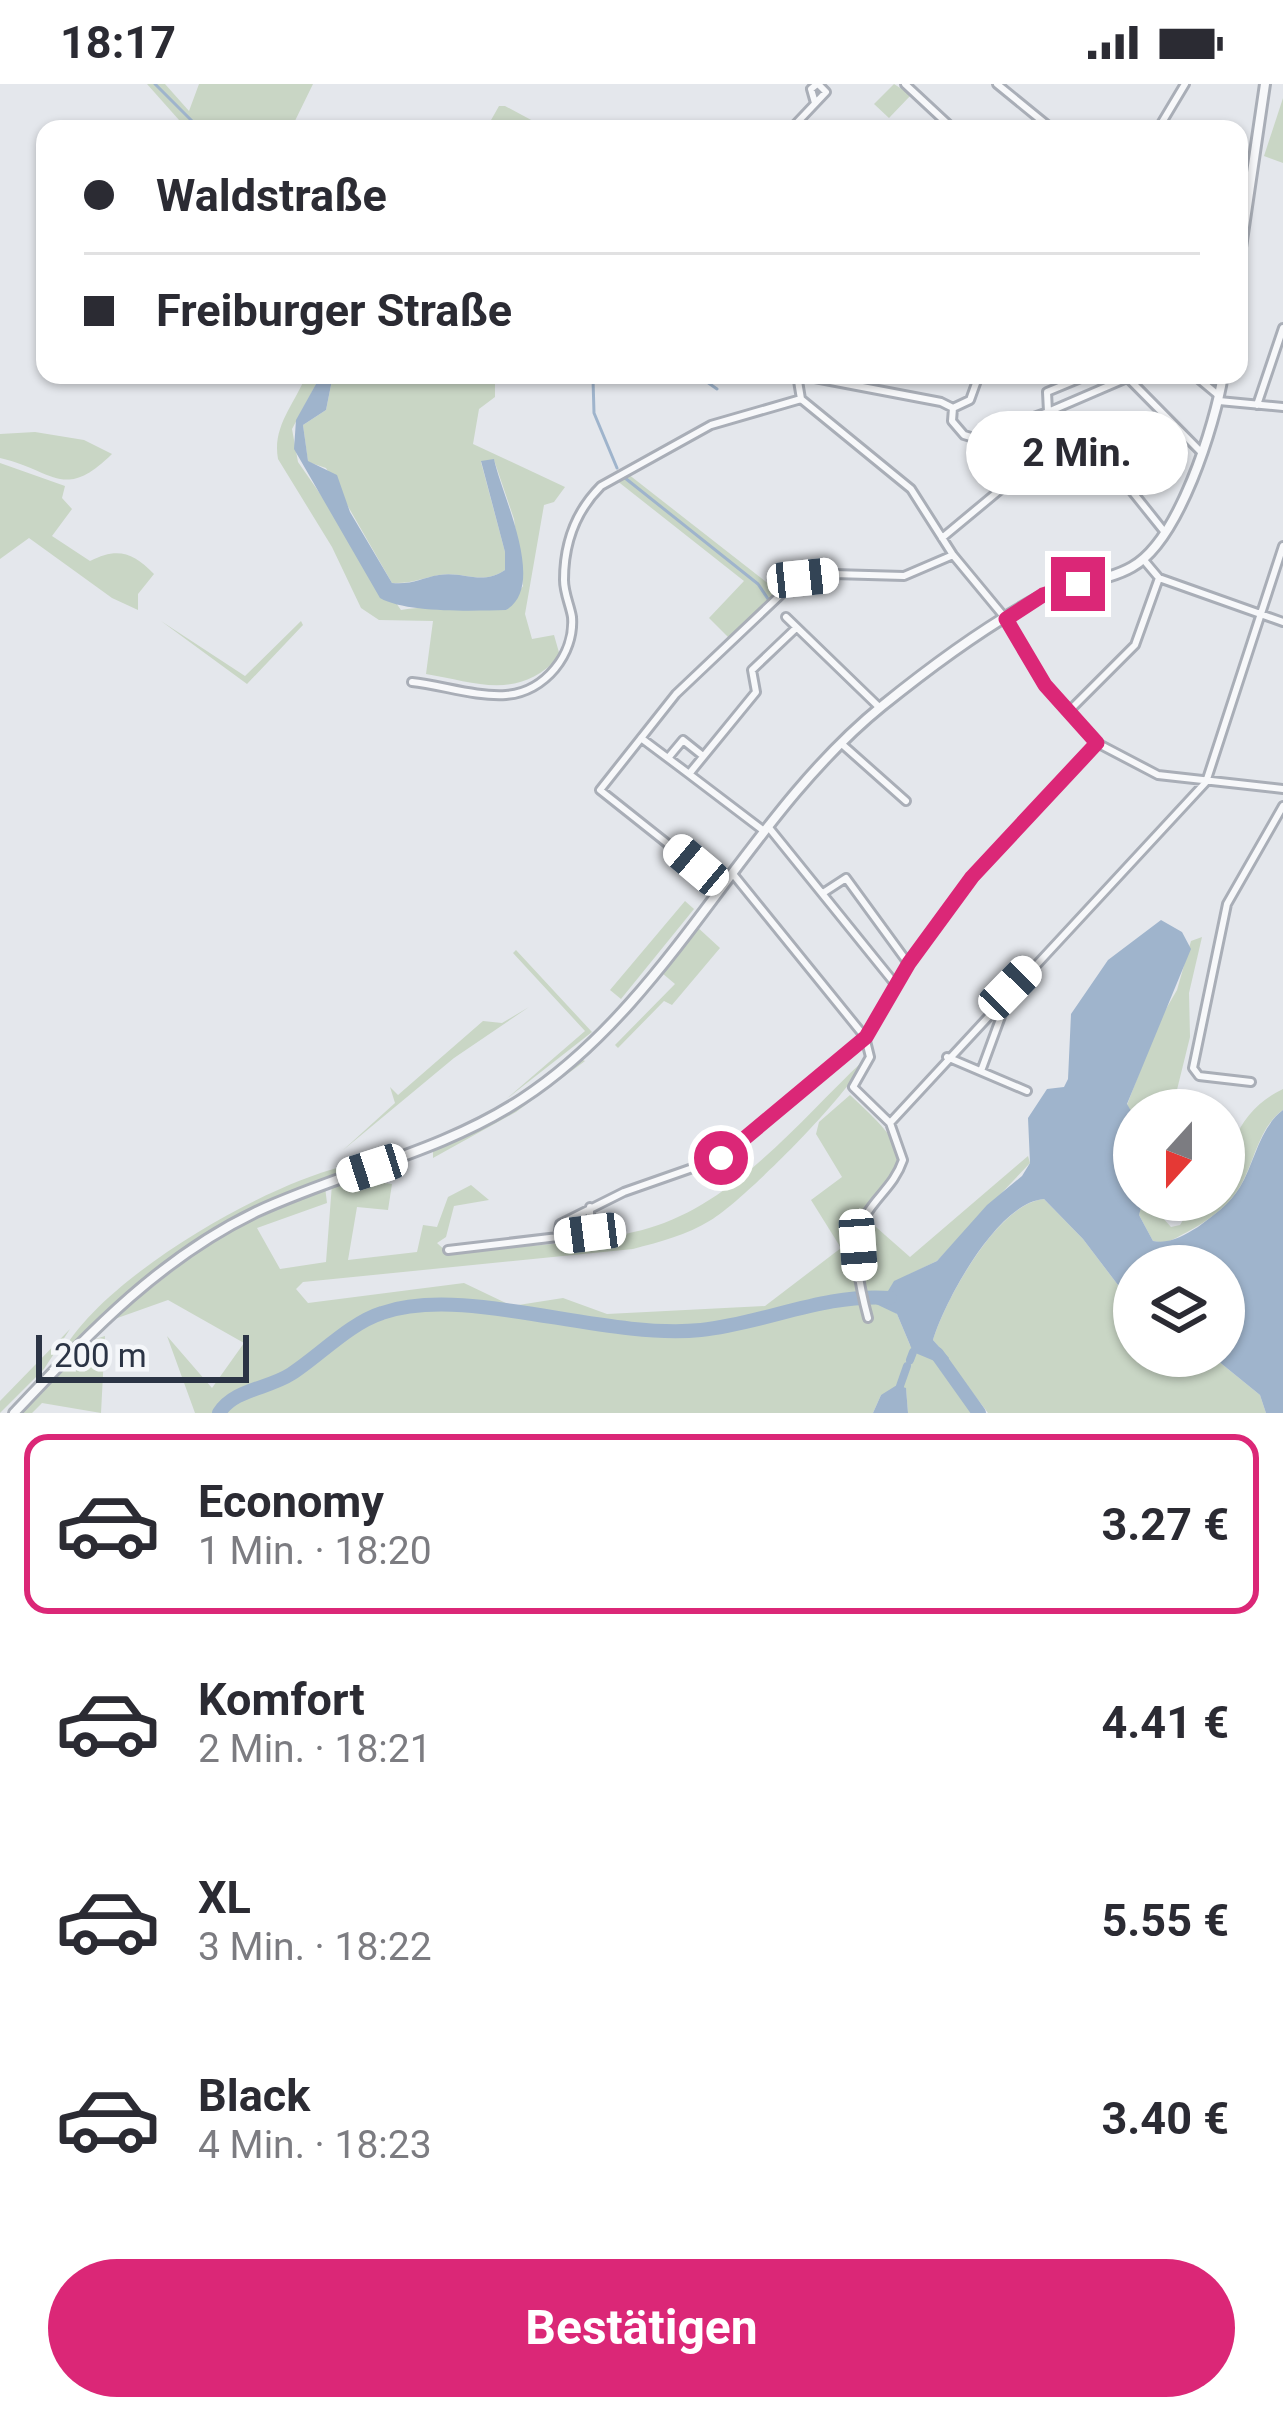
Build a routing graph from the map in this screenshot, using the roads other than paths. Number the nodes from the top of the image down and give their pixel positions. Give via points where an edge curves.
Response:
1 (905, 84) edge
2 (926, 84) edge
3 (997, 84) edge
4 (1185, 84) edge
5 (1264, 84) edge
6 (812, 85) edge
7 (916, 94) junction
8 (815, 103) junction
9 (799, 120) edge
10 (942, 120) edge
11 (1041, 120) edge
12 (1163, 120) edge
13 (1248, 197) edge
14 (1283, 328) edge
15 (799, 384) edge
16 (840, 384) edge
17 (976, 384) edge
18 (1066, 384) edge
19 (1109, 384) edge
20 (1134, 384) edge
21 (1202, 384) edge
22 (1221, 384) edge
23 (1219, 398) junction
24 (801, 399) junction
25 (1257, 405) junction
26 (1283, 407) edge
27 (953, 408) junction
28 (1048, 412) junction
29 (1078, 433) dead end
30 (981, 440) junction
31 (1205, 455) junction
32 (1111, 465) dead end
33 (1163, 530) junction
34 (942, 538) junction
35 (1283, 546) edge
36 (953, 555) junction
37 (1143, 560) junction
38 (1159, 578) junction
39 (1260, 614) junction
40 (786, 617) dead end
41 (1006, 619) junction
42 (1283, 622) edge
43 (795, 629) junction
44 (412, 682) dead end
45 (880, 708) junction
46 (1070, 711) junction
47 (641, 738) junction
48 (1097, 743) junction
49 (843, 745) junction
50 (704, 757) junction
51 (668, 758) junction
52 (689, 774) junction
53 (1206, 782) junction
54 (1283, 789) edge
55 (906, 801) dead end
56 (1283, 806) edge
57 (768, 831) junction
58 (733, 873) junction
59 (722, 887) junction
60 (823, 893) junction
61 (909, 963) junction
62 (896, 985) junction
63 (1010, 988) junction
64 (866, 1037) junction
65 (946, 1057) junction
66 (981, 1071) junction
67 (1250, 1082) dead end
68 (1027, 1091) dead end
69 (890, 1124) junction
70 (590, 1207) junction
71 (558, 1237) junction
72 (448, 1250) dead end
73 (868, 1318) dead end
74 (14, 1413) edge

1 - 7 street
2 - 7 street
3 - 11 street
4 - 12 street
5 - 13 street
6 - 8 street
6 - 8 street via 826,92
7 - 10 street
8 - 9 street
14 - 25 street
15 - 24 street
16 - 27 street
17 - 27 street via 970,400
18 - 28 street via 1047,392
19 - 28 street
20 - 31 street
21 - 23 street
22 - 23 street
23 - 25 street
23 - 31 street
24 - 34 street via 892,469
24 - 44 street via 710,425 586,500 563,583 572,635 544,679 505,695
25 - 26 street
27 - 30 street via 958,429
28 - 29 street
28 - 30 street
30 - 34 street via 1007,484
31 - 33 street
32 - 33 street
33 - 37 street
34 - 36 street
35 - 39 street
36 - 41 street
36 - 47 street via 904,576 833,574 793,584 698,671
37 - 38 street
37 - 41 street via 1043,595
38 - 39 street
38 - 46 street via 1135,645
39 - 42 street
39 - 53 street
40 - 43 street
41 - 45 street
41 - 46 street
43 - 45 street
43 - 50 street via 752,670 756,692
45 - 49 street
46 - 48 street
47 - 51 street
47 - 59 street via 600,790
48 - 53 street via 1144,770
48 - 61 street via 972,877
49 - 55 street
49 - 57 street
50 - 51 street via 682,740
50 - 52 street
51 - 52 street
52 - 57 street
53 - 54 street
53 - 63 street
56 - 67 street via 1227,904 1193,1068 1199,1076
57 - 58 street
57 - 60 street
58 - 59 street
58 - 64 street
59 - 74 street via 596,1038 524,1098 442,1142 301,1192 212,1235 131,1293
60 - 61 street via 846,878
60 - 62 street
61 - 62 street
62 - 64 street
63 - 65 street
63 - 66 street
64 - 69 street via 870,1057 854,1093
64 - 70 street via 721,1158
65 - 66 street
65 - 69 street
66 - 68 street
69 - 73 street via 903,1160 861,1225
70 - 71 street via 560,1224
70 - 71 street via 590,1233
71 - 72 street

